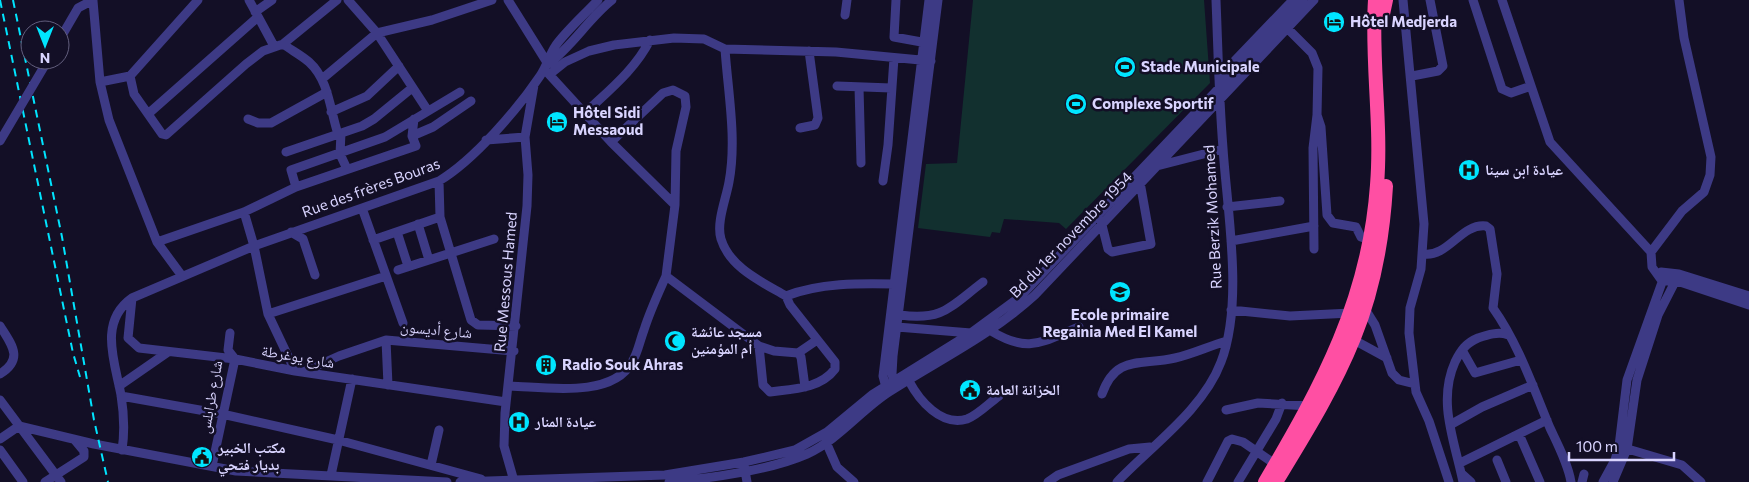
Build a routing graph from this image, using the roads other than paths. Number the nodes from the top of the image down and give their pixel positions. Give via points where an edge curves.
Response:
1 (92, 0) edge
2 (198, 0) edge
3 (249, 0) edge
4 (272, 0) edge
5 (337, 0) edge
6 (348, 0) edge
7 (492, 0) edge
8 (508, 0) edge
9 (598, 0) edge
10 (612, 0) edge
11 (847, 0) edge
12 (896, 0) edge
13 (929, 0) edge
14 (938, 0) edge
15 (1216, 0) edge
16 (1293, 0) edge
17 (1302, 0) edge
18 (1314, 0) edge
19 (1366, 0) edge
20 (1375, 0) edge
21 (1430, 0) edge
22 (1473, 0) edge
23 (1502, 0) edge
24 (1679, 0) edge
25 (1405, 2) edge
26 (1384, 5) edge
27 (256, 14) junction
28 (845, 15) dead end
29 (70, 22) edge
30 (1288, 29) junction
31 (377, 33) junction
32 (650, 40) junction
33 (923, 43) junction
34 (932, 44) junction
35 (279, 45) junction
36 (725, 49) junction
37 (808, 51) junction
38 (894, 58) junction
39 (921, 60) junction
40 (931, 61) junction
41 (399, 66) junction
42 (547, 69) junction
43 (42, 70) edge
44 (130, 76) junction
45 (1412, 76) junction
46 (1219, 77) junction
47 (322, 79) junction
48 (100, 82) junction
49 (534, 85) junction
50 (837, 86) dead end
51 (1531, 86) junction
52 (859, 87) junction
53 (1220, 87) junction
54 (412, 88) junction
55 (891, 88) junction
56 (327, 92) junction
57 (460, 92) dead end
58 (1376, 92) junction
59 (471, 101) dead end
60 (1219, 102) junction
61 (428, 111) junction
62 (331, 112) junction
63 (148, 114) junction
64 (584, 114) junction
65 (1317, 114) junction
66 (248, 118) dead end
67 (414, 119) junction
68 (800, 128) dead end
69 (340, 133) junction
70 (412, 136) junction
71 (524, 136) junction
72 (486, 140) junction
73 (0, 141) edge
74 (611, 142) junction
75 (1223, 149) junction
76 (286, 152) dead end
77 (340, 154) junction
78 (861, 163) dead end
79 (1157, 166) junction
80 (347, 169) junction
81 (1323, 176) junction
82 (1313, 177) junction
83 (882, 181) dead end
84 (439, 182) junction
85 (1140, 182) junction
86 (295, 188) junction
87 (1280, 202) dead end
88 (675, 205) junction
89 (1227, 207) junction
90 (362, 208) junction
91 (244, 212) junction
92 (1098, 214) junction
93 (440, 218) junction
94 (418, 224) junction
95 (1102, 224) junction
96 (1314, 226) junction
97 (291, 232) junction
98 (397, 232) junction
99 (494, 238) dead end
100 (373, 240) junction
101 (1370, 240) junction
102 (1231, 241) junction
103 (157, 242) junction
104 (254, 246) junction
105 (1314, 249) dead end
106 (1651, 252) junction
107 (452, 253) junction
108 (1423, 254) junction
109 (429, 260) junction
110 (408, 266) junction
111 (398, 270) dead end
112 (315, 275) dead end
113 (182, 276) junction
114 (386, 276) junction
115 (666, 276) junction
116 (1664, 277) junction
117 (1678, 277) junction
118 (983, 282) dead end
119 (895, 284) junction
120 (786, 296) junction
121 (1749, 296) edge
122 (132, 298) junction
123 (1749, 306) edge
124 (1365, 309) junction
125 (1231, 310) junction
126 (1351, 313) junction
127 (268, 314) junction
128 (900, 315) junction
129 (403, 323) dead end
130 (0, 326) edge
131 (516, 326) junction
132 (1078, 327) dead end
133 (897, 328) junction
134 (989, 332) junction
135 (230, 333) dead end
136 (971, 333) junction
137 (1508, 335) junction
138 (386, 340) junction
139 (817, 340) junction
140 (1354, 340) junction
141 (1227, 341) junction
142 (760, 346) junction
143 (1462, 350) junction
144 (514, 351) junction
145 (168, 352) junction
146 (798, 353) junction
147 (1387, 358) junction
148 (235, 359) junction
149 (1521, 360) junction
150 (299, 372) junction
151 (0, 374) edge
152 (352, 379) junction
153 (909, 381) junction
154 (388, 384) junction
155 (895, 384) junction
156 (1415, 384) junction
157 (1532, 385) junction
158 (119, 386) junction
159 (510, 386) junction
160 (805, 388) junction
161 (886, 389) junction
162 (1102, 394) dead end
163 (121, 396) junction
164 (999, 396) dead end
165 (0, 400) edge
166 (506, 402) junction
167 (1282, 403) junction
168 (1309, 406) junction
169 (1226, 410) dead end
170 (222, 414) junction
171 (1547, 420) junction
172 (1450, 425) junction
173 (19, 426) junction
174 (439, 430) dead end
175 (1519, 434) junction
176 (0, 439) edge
177 (74, 439) junction
178 (338, 440) junction
179 (826, 442) junction
180 (1150, 447) junction
181 (1623, 448) junction
182 (0, 450) edge
183 (122, 450) junction
184 (1255, 451) junction
185 (1497, 460) dead end
186 (1276, 464) junction
187 (431, 465) junction
188 (212, 466) junction
189 (745, 467) junction
190 (254, 472) junction
191 (1461, 473) edge
192 (55, 474) junction
193 (331, 476) junction
194 (702, 480) edge
195 (484, 481) edge
196 (514, 481) edge
197 (22, 482) edge
198 (45, 482) edge
199 (61, 482) edge
200 (253, 482) edge
201 (448, 482) edge
202 (460, 482) edge
203 (527, 482) edge
204 (669, 482) edge
205 (747, 482) edge
206 (852, 482) edge
207 (1048, 482) edge
208 (1117, 482) edge
209 (1207, 482) edge
210 (1238, 482) edge
211 (1265, 482) edge
212 (1276, 482) edge
213 (1449, 482) edge
214 (1471, 482) edge
215 (1506, 482) edge
216 (1540, 482) edge
217 (1571, 482) edge
218 (1603, 482) edge
219 (1613, 482) edge
220 (1701, 482) edge

1 - 29 street via 78,8
1 - 48 street
2 - 44 street
3 - 27 street
4 - 27 street
5 - 35 street
6 - 31 street
7 - 31 street via 423,23
8 - 42 street
9 - 42 street via 556,45
10 - 42 street via 593,16
11 - 28 street
12 - 33 street via 894,37
13 - 33 street
14 - 34 street
15 - 46 street, Rue Berzik Mohamed
16 - 46 street
17 - 53 street
18 - 30 street, Bd du 1er novembre 1954
19 - 58 highway via 1368,51
20 - 58 highway
21 - 45 street via 1443,66 1438,71
22 - 51 street via 1502,89 1511,93
23 - 51 street
24 - 106 street via 1684,38 1711,157 1710,175 1704,192 1682,211
25 - 45 street
26 - 124 highway via 1387,146 1384,215
27 - 35 street
27 - 63 street
30 - 60 street, Bd du 1er novembre 1954
30 - 65 street via 1307,46 1316,60
31 - 41 street
31 - 47 street
32 - 36 street via 694,38
32 - 42 street via 589,50
32 - 64 street via 624,77
33 - 34 street
33 - 39 street
34 - 40 street
35 - 47 street via 308,61
35 - 63 street via 246,64 166,135
36 - 37 street
36 - 120 street via 732,156 721,239 742,270
37 - 38 street
37 - 68 street via 818,118 815,125
38 - 39 street
38 - 55 street
39 - 40 street
39 - 119 street
40 - 128 street
41 - 54 street
41 - 62 street via 367,96
42 - 49 street, Rue des frères Bouras
42 - 64 street
43 - 73 street, bridge
44 - 48 street
44 - 63 street via 134,94
45 - 108 street via 1424,224
46 - 53 street, Rue Berzik Mohamed
47 - 56 street
48 - 103 street via 109,120
49 - 71 street, Rue Messous Hamed
49 - 72 street, Rue des frères Bouras
50 - 52 street
51 - 106 street via 1550,142
52 - 55 street
52 - 78 street
53 - 60 street, Rue Berzik Mohamed
53 - 92 street
54 - 61 street
54 - 69 street via 374,119
55 - 83 street via 888,145
56 - 62 street
56 - 66 street via 271,123 258,123
57 - 61 street
58 - 101 highway via 1378,186
59 - 70 street via 433,127
60 - 75 street, Rue Berzik Mohamed
60 - 79 street, Bd du 1er novembre 1954
61 - 67 street
62 - 69 street
64 - 74 street
65 - 81 street via 1321,127
65 - 82 street via 1313,130
67 - 70 street
67 - 77 street via 385,137
69 - 76 street
69 - 77 street
70 - 80 street via 416,146
71 - 72 street
71 - 131 street, Rue Messous Hamed via 527,206
72 - 84 street, Rue des frères Bouras via 453,173
74 - 88 street
74 - 88 street via 663,93 672,90 685,96 686,107 676,151
75 - 79 street
75 - 89 street, Rue Berzik Mohamed
77 - 80 street
77 - 86 street via 292,170
79 - 85 street, Bd du 1er novembre 1954
80 - 86 street
81 - 82 street
81 - 101 street via 1328,218 1354,226 1361,237
82 - 96 street
84 - 90 street, Rue des frères Bouras
84 - 93 street
85 - 95 street, Bd du 1er novembre 1954
85 - 95 street via 1151,244 1112,252 1108,249
86 - 91 street
87 - 89 street
88 - 115 street
89 - 102 street, Rue Berzik Mohamed
90 - 97 street, Rue des frères Bouras
90 - 100 street
91 - 103 street
91 - 104 street
92 - 95 street
92 - 136 street via 1020,297
93 - 94 street
93 - 107 street
94 - 98 street
94 - 109 street
95 - 134 street, Bd du 1er novembre 1954 via 1035,295
96 - 102 street
96 - 105 street
97 - 104 street, Rue des frères Bouras
97 - 112 street via 303,239
98 - 100 street
98 - 110 street
99 - 107 street
100 - 114 street
101 - 126 highway
102 - 125 street, Rue Berzik Mohamed
103 - 113 street
104 - 113 street
104 - 127 street
106 - 116 street via 1652,266
107 - 109 street
107 - 131 street via 472,322
108 - 137 street via 1444,248 1475,226 1489,228 1497,274 1492,303
108 - 156 street via 1410,308 1409,333
109 - 110 street
110 - 111 street
113 - 122 street
114 - 127 street
114 - 129 street
115 - 142 street
115 - 159 street via 626,370 601,385 587,388
116 - 117 street
116 - 181 street via 1627,380
117 - 121 street
117 - 123 street
117 - 181 street via 1658,315 1637,380
118 - 128 street via 934,316
119 - 120 street via 817,288
119 - 161 street via 883,370
120 - 139 street
122 - 145 street, شارع يوغرطة via 128,338 138,348
122 - 158 street via 122,305 114,320 112,354
124 - 140 highway
124 - 147 street via 1375,325
125 - 126 street via 1290,316
125 - 141 street, Rue Berzik Mohamed
126 - 168 highway
127 - 150 street
128 - 133 street
130 - 151 street via 14,356 11,367
131 - 144 street, Rue Messous Hamed
132 - 134 street via 1027,345
133 - 136 street
133 - 155 street via 892,365
134 - 136 street
134 - 153 street, Bd du 1er novembre 1954
135 - 148 street, شارع طرابلس via 228,350
136 - 155 street
137 - 143 street via 1486,335 1468,342
137 - 149 street
138 - 144 street, شارع أديسون
138 - 150 street
138 - 154 street
139 - 146 street
139 - 160 street via 834,362 835,369
140 - 147 street
140 - 212 highway
141 - 162 street via 1188,355 1125,366 1109,377
141 - 180 street, Rue Berzik Mohamed via 1220,363 1195,404
142 - 146 street
142 - 160 street via 767,391
143 - 149 street via 1475,373
143 - 172 street via 1449,376
144 - 159 street, Rue Messous Hamed
145 - 148 street, شارع يوغرطة
145 - 158 street
146 - 160 street via 802,357
147 - 156 street via 1395,376
148 - 150 street, شارع يوغرطة
148 - 170 street, شارع طرابلس
149 - 157 street
150 - 152 street, شارع يوغرطة
152 - 154 street, شارع يوغرطة
152 - 178 street
153 - 155 street, Bd du 1er novembre 1954
153 - 164 street via 930,409 958,420 968,418
154 - 166 street, شارع يوغرطة
155 - 161 street, Bd du 1er novembre 1954
156 - 213 street
157 - 171 street
157 - 172 street
158 - 163 street
159 - 166 street, Rue Messous Hamed
161 - 179 street, Bd du 1er novembre 1954
161 - 189 street via 812,442
163 - 170 street
163 - 183 street via 125,429
165 - 173 street
166 - 196 street, Rue Messous Hamed via 504,446
167 - 168 street
167 - 169 street via 1258,403
167 - 184 street via 1271,430
168 - 186 highway
170 - 178 street
170 - 188 street, شارع طرابلس
171 - 175 street
171 - 217 street
172 - 191 street
173 - 176 street
173 - 177 street
173 - 192 street
174 - 187 street
175 - 191 street
175 - 216 street
177 - 183 street
177 - 192 street via 84,451 84,457
178 - 187 street
178 - 193 street
179 - 189 street, Bd du 1er novembre 1954 via 794,459
179 - 206 street via 838,467
180 - 207 street via 1129,450 1058,474
180 - 208 street, Rue Berzik Mohamed
181 - 218 street
181 - 219 street
181 - 220 street via 1682,465
182 - 197 street
183 - 188 street
184 - 186 street
184 - 209 street via 1234,439 1230,440
184 - 210 street
185 - 215 street
186 - 211 highway
187 - 195 street
188 - 190 street
189 - 194 street, Bd du 1er novembre 1954
189 - 203 street via 624,478 545,478
189 - 205 street
190 - 193 street
190 - 200 street
191 - 214 street
192 - 198 street
192 - 199 street
193 - 201 street
194 - 204 street, Bd du 1er novembre 1954
195 - 196 street
195 - 202 street
196 - 203 street

